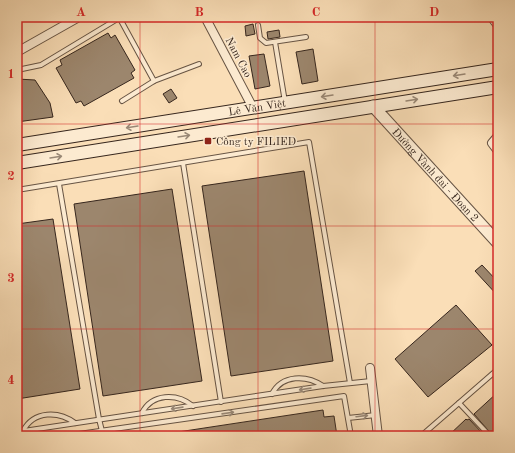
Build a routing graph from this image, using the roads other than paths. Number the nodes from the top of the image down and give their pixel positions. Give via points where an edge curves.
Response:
1 (79, 17) edge
2 (205, 17) edge
3 (489, 17) edge
4 (119, 18) edge
5 (258, 25) dead end
6 (498, 29) edge
7 (306, 37) dead end
8 (275, 42) junction
9 (17, 52) edge
10 (199, 64) dead end
11 (498, 69) edge
12 (17, 72) edge
13 (154, 81) junction
14 (498, 87) edge
15 (122, 101) dead end
16 (285, 102) junction
17 (373, 106) junction
18 (253, 108) junction
19 (264, 124) junction
20 (498, 136) edge
21 (17, 145) edge
22 (498, 151) edge
23 (17, 163) edge
24 (183, 163) junction
25 (59, 184) junction
26 (17, 190) edge
27 (498, 243) edge
28 (370, 368) dead end
29 (498, 369) edge
30 (372, 381) junction
31 (350, 383) junction
32 (324, 386) junction
33 (272, 394) junction
34 (221, 402) junction
35 (459, 403) junction
36 (194, 406) junction
37 (142, 413) junction
38 (376, 414) junction
39 (348, 418) junction
40 (100, 420) junction
41 (75, 423) junction
42 (23, 431) junction
43 (102, 431) junction
44 (17, 432) edge
45 (65, 436) edge
46 (101, 436) edge
47 (104, 436) edge
48 (351, 436) edge
49 (378, 436) edge
50 (421, 436) edge
51 (490, 436) edge

1 - 9 street
2 - 18 street, Nam Cao
3 - 6 lane
4 - 12 lane via 41,65
4 - 13 lane
5 - 8 lane via 262,41
7 - 8 lane
8 - 16 lane
10 - 13 lane
11 -> 16 main road, Lê Văn Việt
13 - 15 lane
17 -> 14 main road, Lê Văn Việt
16 - 18 main road, Lê Văn Việt
17 - 19 main road, Lê Văn Việt
17 - 27 street, Đường Vành đai - Đoạn 2
18 - 19 main road
18 -> 21 main road, Lê Văn Việt
23 -> 19 main road, Lê Văn Việt
20 - 22 street via 492,143
24 - 25 lane
24 - 31 lane via 309,142
24 - 34 lane
25 - 26 lane
25 - 40 lane
28 - 30 street
29 - 35 lane
30 - 31 lane
30 - 38 street
31 - 32 lane
32 -> 33 lane
32 - 33 lane via 311,379 297,378 279,385
33 - 34 lane
34 - 36 lane
35 - 50 lane
35 - 51 lane
36 -> 37 lane
36 - 37 lane via 181,398 167,397 150,404
37 - 40 lane
39 -> 38 lane
38 - 49 street
43 -> 39 lane via 344,396
39 - 48 lane
40 - 41 lane
40 - 43 lane
41 - 42 lane
41 - 42 lane via 63,415 48,414 31,421
42 - 44 lane
43 - 45 lane
43 - 46 lane
43 - 47 lane

